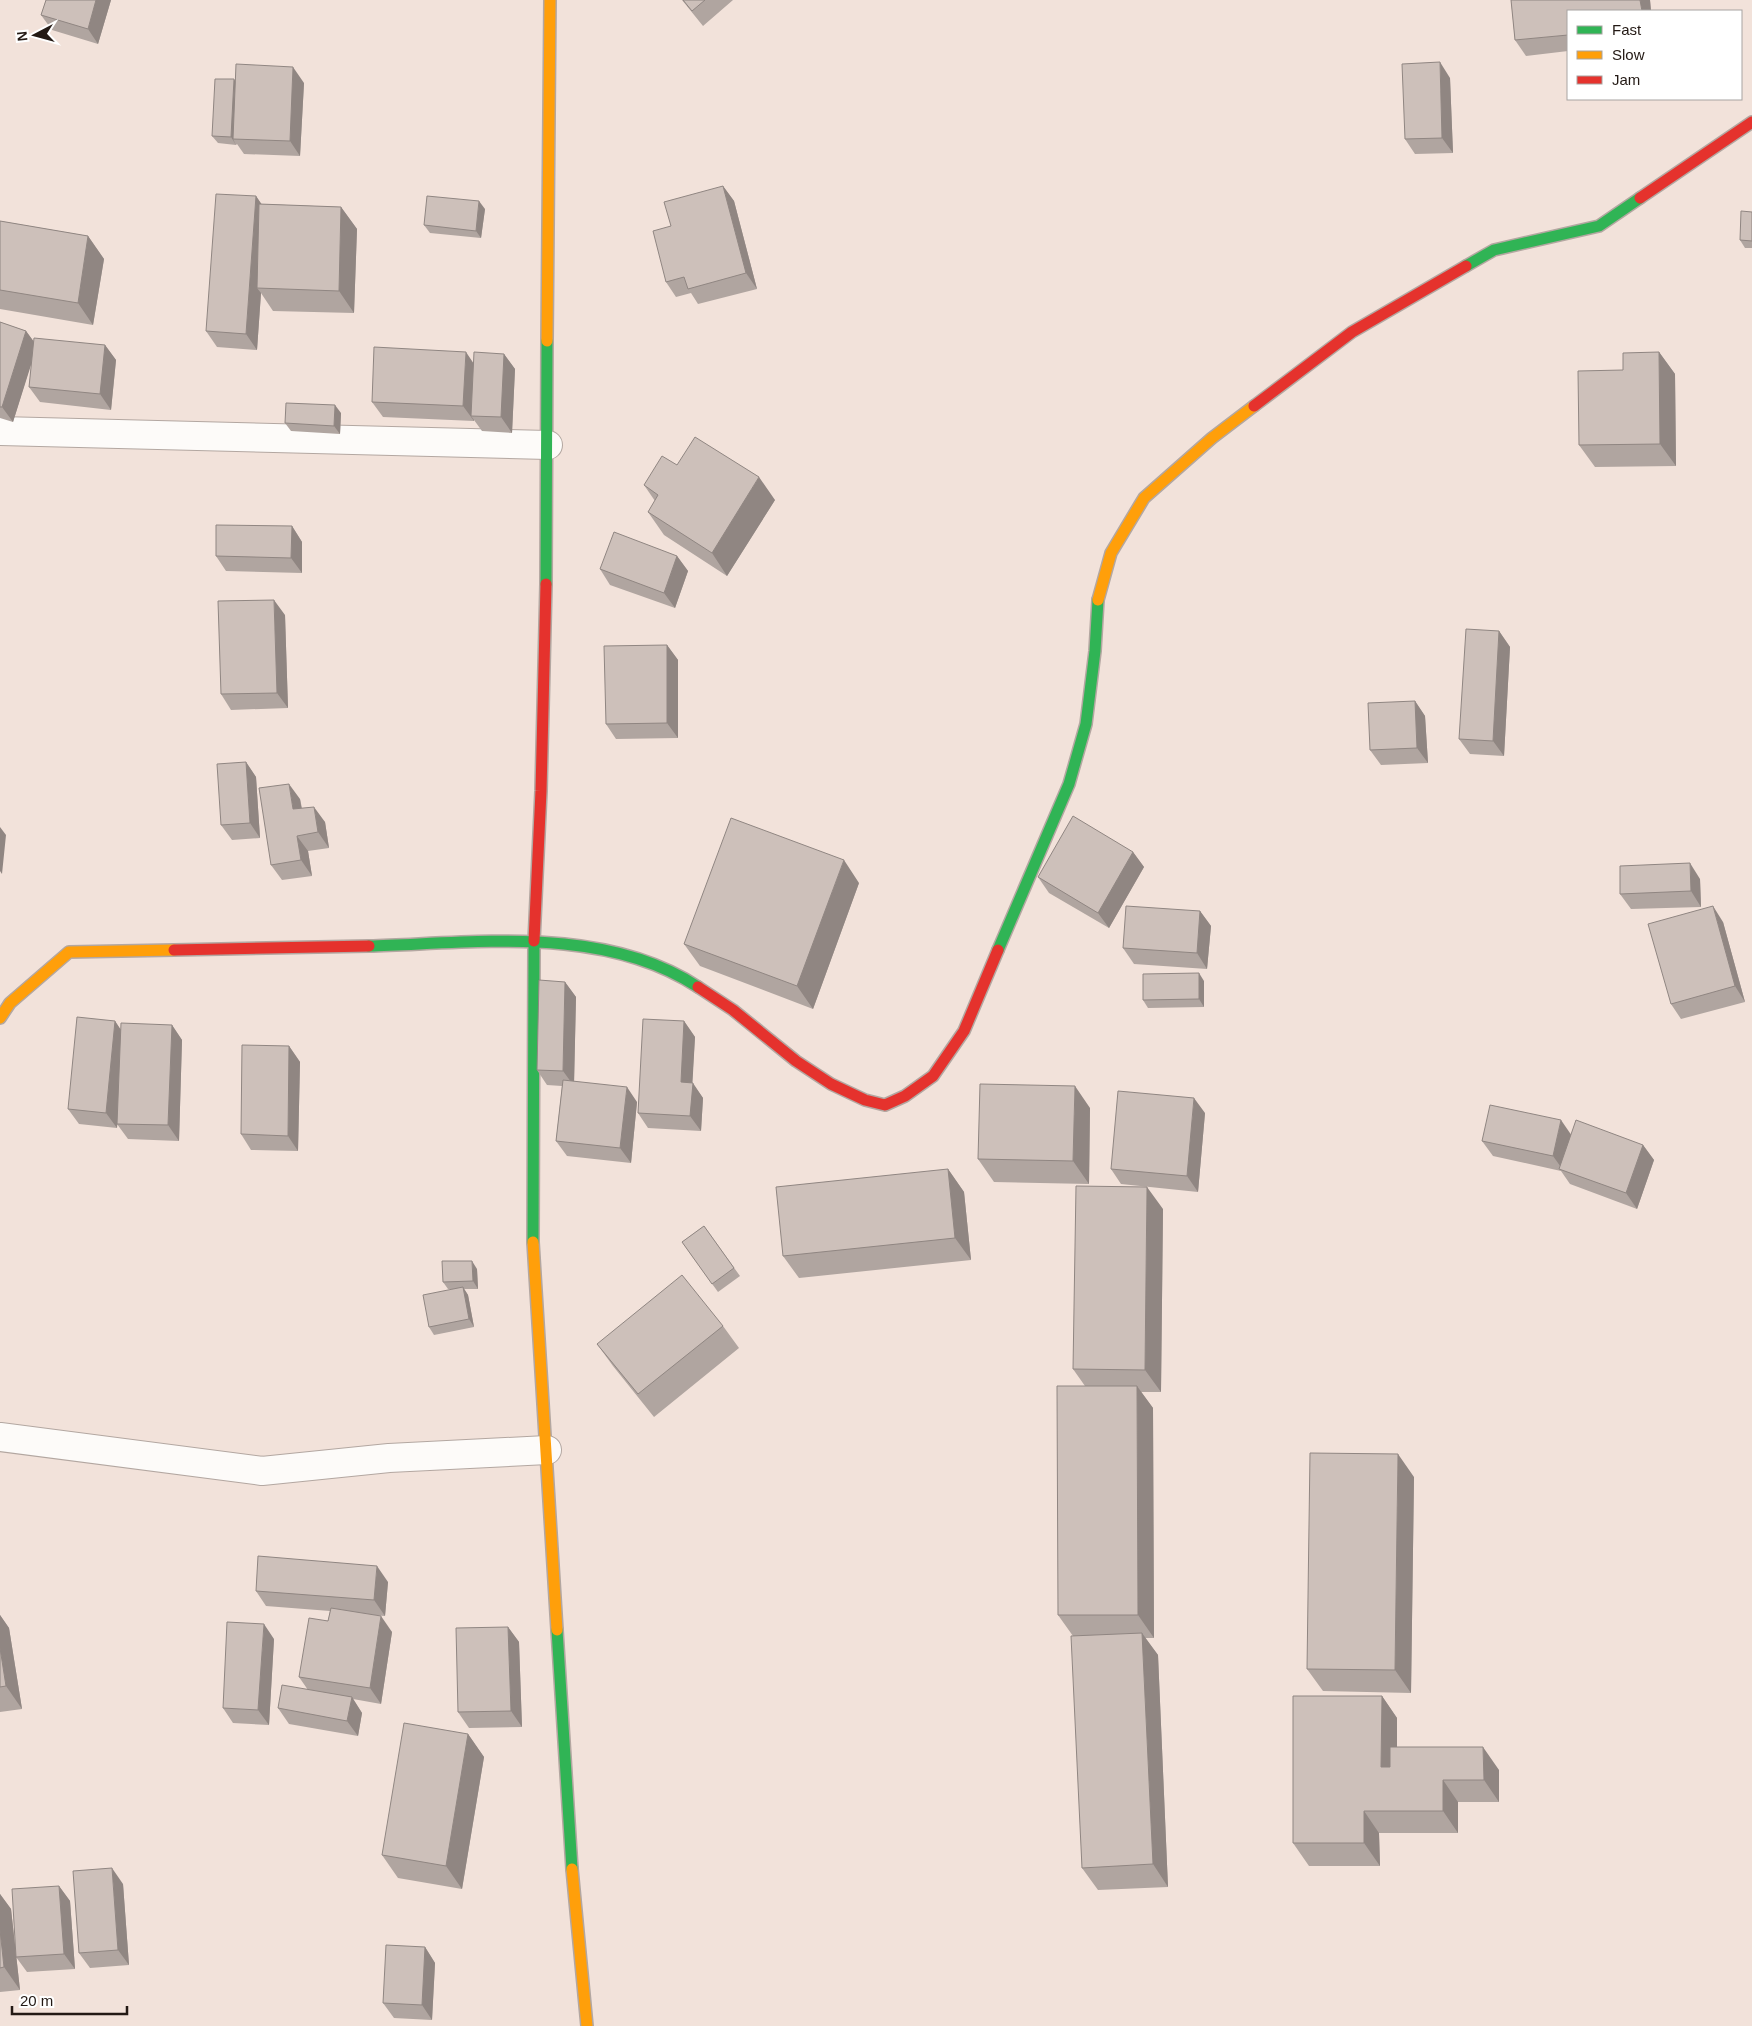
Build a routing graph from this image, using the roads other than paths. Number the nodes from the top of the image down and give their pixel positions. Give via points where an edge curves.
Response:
1 (550, 0) edge
2 (1752, 122) edge
3 (0, 431) edge
4 (548, 445) junction
5 (534, 942) junction
6 (0, 1018) edge
7 (0, 1437) edge
8 (547, 1450) junction
9 (587, 2026) edge

1 - 4 street
2 - 5 street via 1599,226 1494,250 1352,332 1212,438 1144,498 1111,553 1097,603 1096,651 1086,724 1068,784 964,1031 933,1076 905,1096 885,1105 865,1100 831,1084 796,1061 733,1010 678,974 640,958 601,949
3 - 4 street
4 - 5 street via 541,791
5 - 6 street via 69,952 10,1002
5 - 8 street via 532,1218
7 - 8 street via 262,1471 389,1458
8 - 9 street via 574,1898

